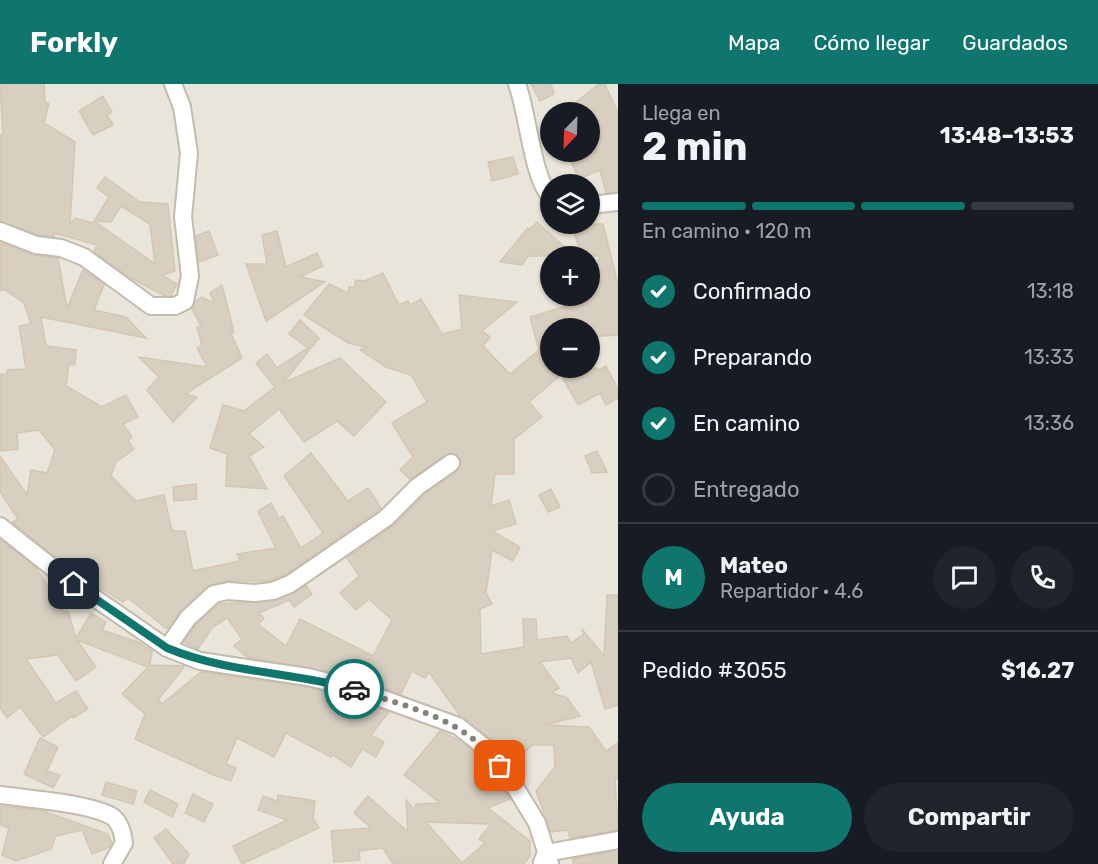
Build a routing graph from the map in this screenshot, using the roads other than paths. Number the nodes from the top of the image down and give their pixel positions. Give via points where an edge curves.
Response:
1 (173, 84) edge
2 (516, 84) edge
3 (540, 179) edge
4 (618, 202) edge
5 (600, 204) edge
6 (0, 231) edge
7 (451, 463) dead end
8 (0, 526) edge
9 (167, 648) junction
10 (0, 795) edge
11 (618, 840) edge
12 (546, 860) edge
13 (112, 864) edge

1 - 6 street via 182,106 189,144 183,217 190,276 185,301 176,306 151,306 84,257
2 - 3 street
4 - 5 street
7 - 9 street via 417,487 386,518 290,584 254,594 214,594 188,618
8 - 9 street via 63,576
9 - 12 street via 200,661 353,688 458,726 487,749 512,782 537,823
10 - 13 street via 87,809 114,818 124,843
11 - 12 street

